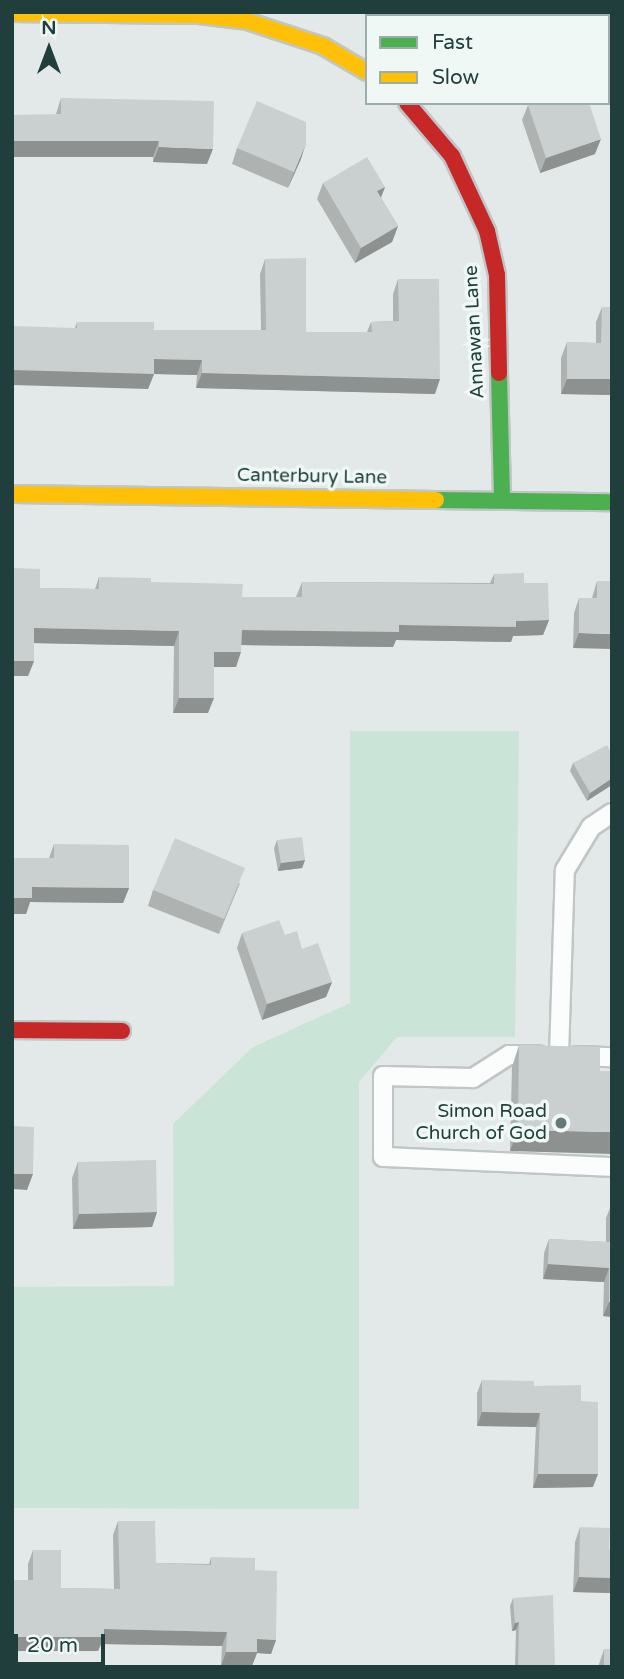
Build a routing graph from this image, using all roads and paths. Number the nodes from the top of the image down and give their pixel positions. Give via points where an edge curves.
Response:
1 (12, 13) edge
2 (365, 71) edge
3 (409, 105) edge
4 (12, 494) edge
5 (502, 500) junction
6 (612, 502) edge
7 (612, 813) edge
8 (12, 1030) edge
9 (122, 1031) dead end
10 (559, 1056) junction
11 (612, 1057) edge
12 (612, 1167) edge

1 - 2 street via 199,15 247,21 323,46
3 - 5 street, Annawan Lane via 452,156 487,231 497,275
4 - 5 street, Canterbury Lane
5 - 6 street, Canterbury Lane
7 - 10 lane via 591,827 565,870
8 - 9 street
10 - 11 lane
10 - 12 lane via 509,1055 473,1078 383,1076 383,1157

